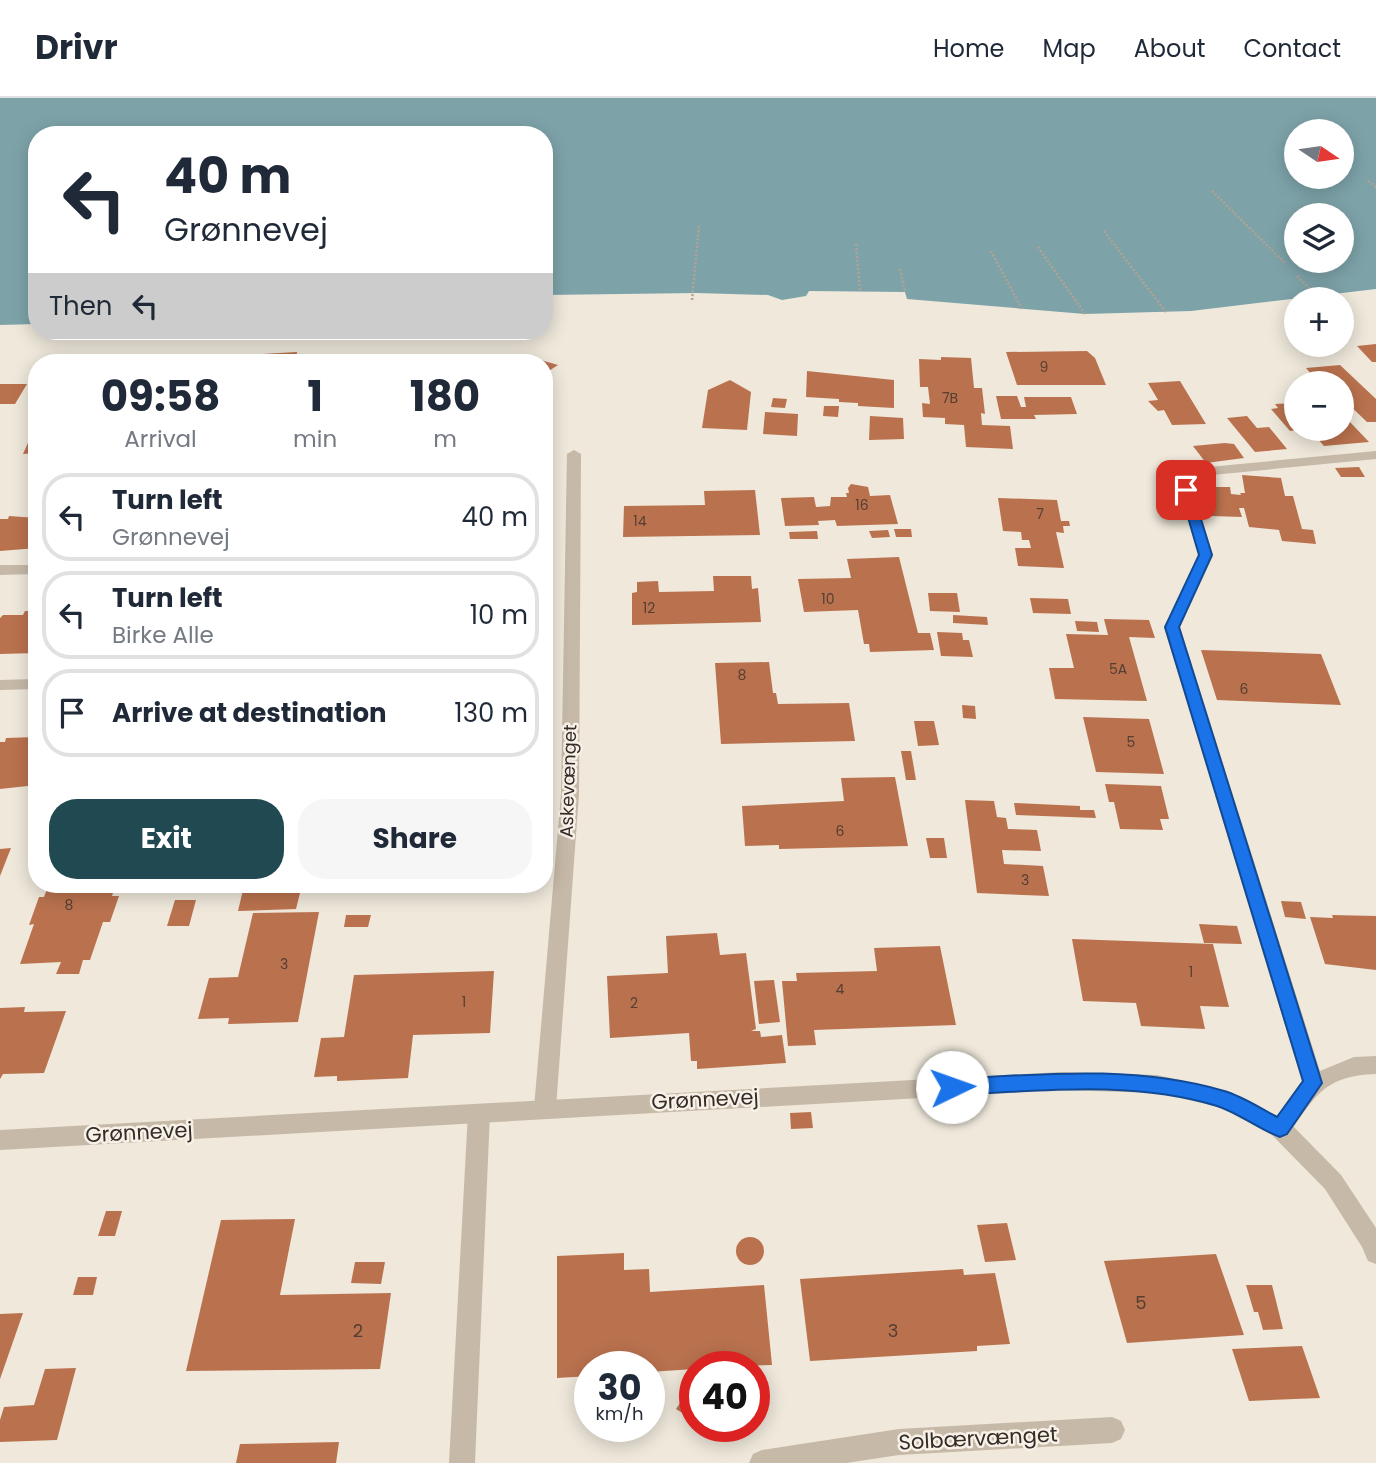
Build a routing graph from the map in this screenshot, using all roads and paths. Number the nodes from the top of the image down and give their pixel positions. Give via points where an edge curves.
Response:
1 (1368, 181) dead end
2 (1376, 187) edge
3 (1212, 191) dead end
4 (699, 225) dead end
5 (1104, 231) dead end
6 (856, 244) dead end
7 (1038, 247) dead end
8 (991, 251) dead end
9 (1284, 262) edge
10 (900, 269) dead end
11 (1297, 276) dead end
12 (1308, 287) edge
13 (860, 291) dead end
14 (905, 292) dead end
15 (692, 300) dead end
16 (1023, 309) dead end
17 (1166, 312) dead end
18 (1085, 314) dead end
19 (574, 454) dead end
20 (1376, 455) edge
21 (28, 569) edge
22 (0, 570) edge
23 (28, 684) edge
24 (0, 685) edge
25 (1376, 1065) edge
26 (1313, 1083) junction
27 (545, 1108) junction
28 (479, 1113) junction
29 (1280, 1128) junction
30 (0, 1140) edge
31 (1376, 1254) edge
32 (1112, 1430) dead end
33 (462, 1463) edge
34 (762, 1463) edge

1 - 2 path
3 - 9 path
4 - 15 path
5 - 17 path
6 - 13 path
7 - 18 path
8 - 16 path
10 - 14 path
11 - 12 path
19 - 27 street, Askevænget via 570,794
20 - 26 street via 1198,472 1186,490 1206,555 1172,627
21 - 22 street
23 - 24 street
25 - 26 street via 1354,1066
26 - 29 street
27 - 28 street, Grønnevej
27 - 29 street, Grønnevej via 1060,1082 1157,1084 1224,1099
28 - 30 street, Grønnevej
28 - 33 street
29 - 31 street, Grønnevej via 1333,1182
32 - 34 street, Solbærvænget via 899,1442

